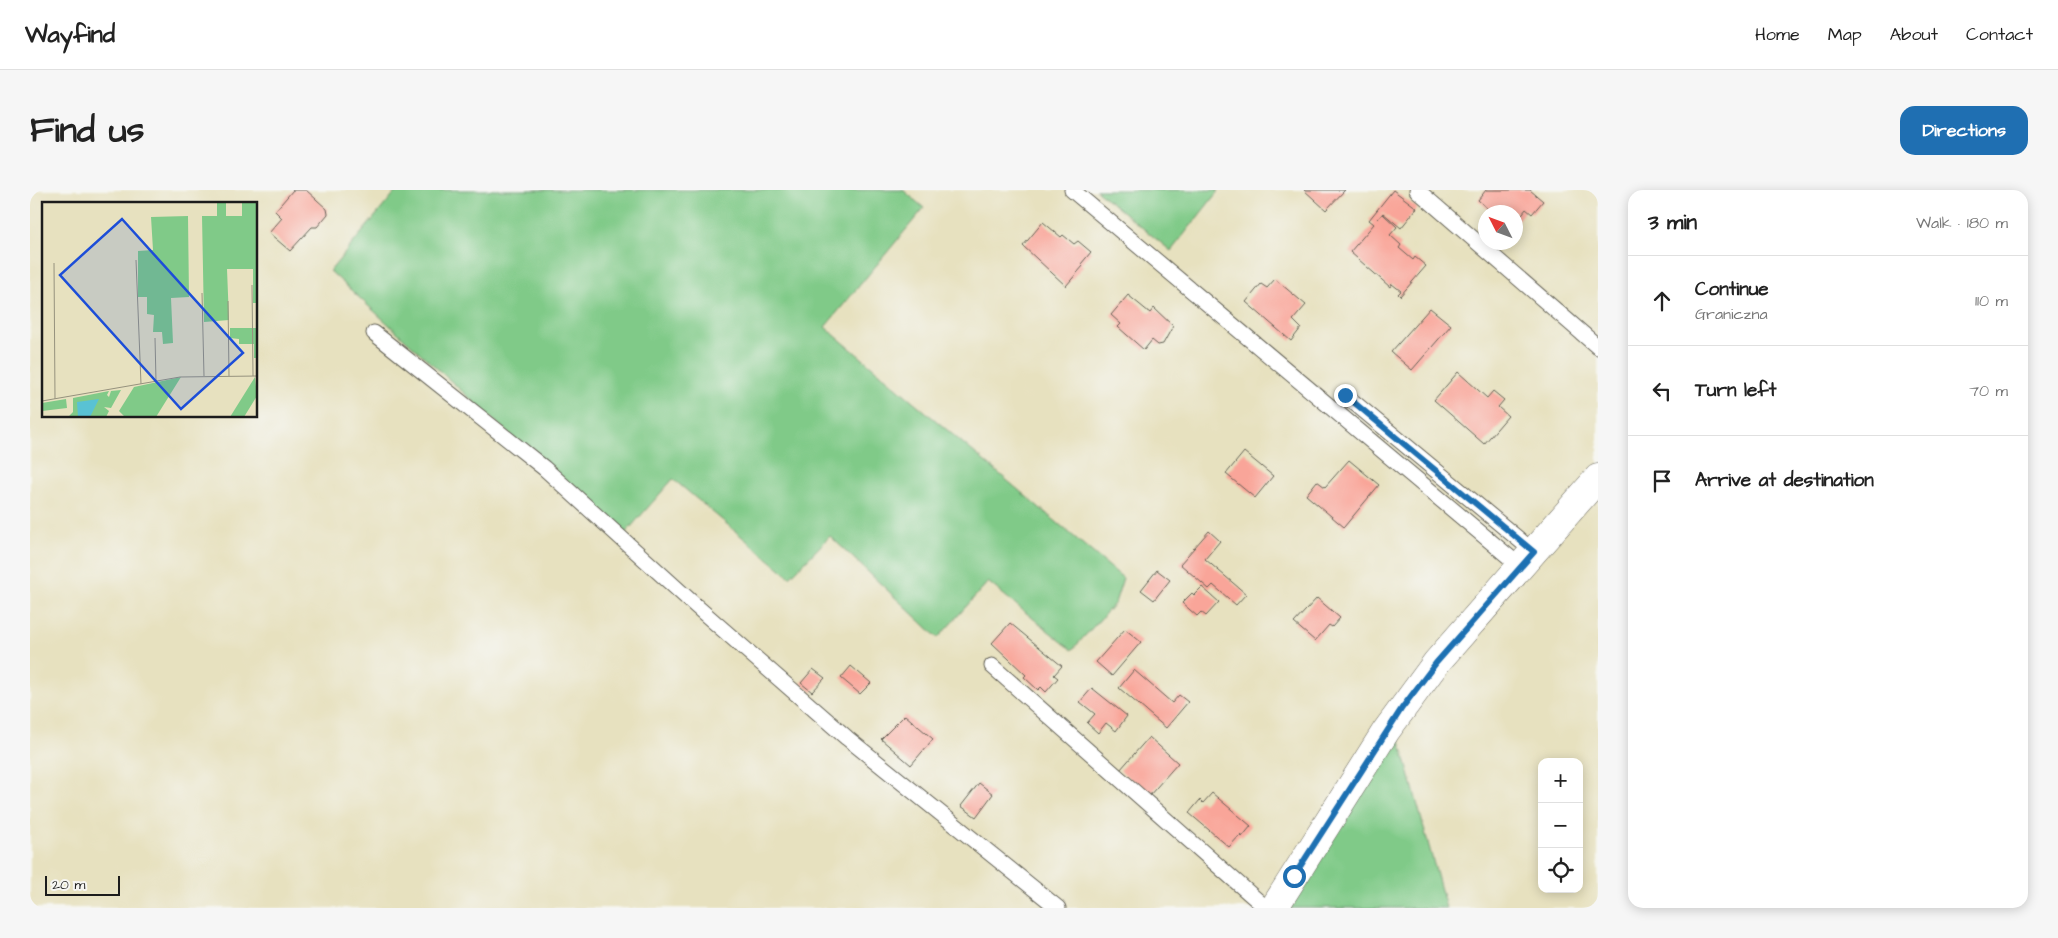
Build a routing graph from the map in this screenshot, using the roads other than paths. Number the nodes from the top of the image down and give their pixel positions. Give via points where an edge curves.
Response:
1 (1072, 190) edge
2 (1417, 190) edge
3 (374, 333) dead end
4 (1598, 347) edge
5 (1345, 395) dead end
6 (1598, 478) edge
7 (1527, 559) junction
8 (992, 666) dead end
9 (1058, 908) edge
10 (1266, 908) edge
11 (1274, 908) edge

1 - 7 lane
2 - 4 lane
3 - 9 lane via 544,468 847,738
5 - 7 lane
6 - 7 street
7 - 11 street via 1436,663 1402,708
8 - 10 lane

